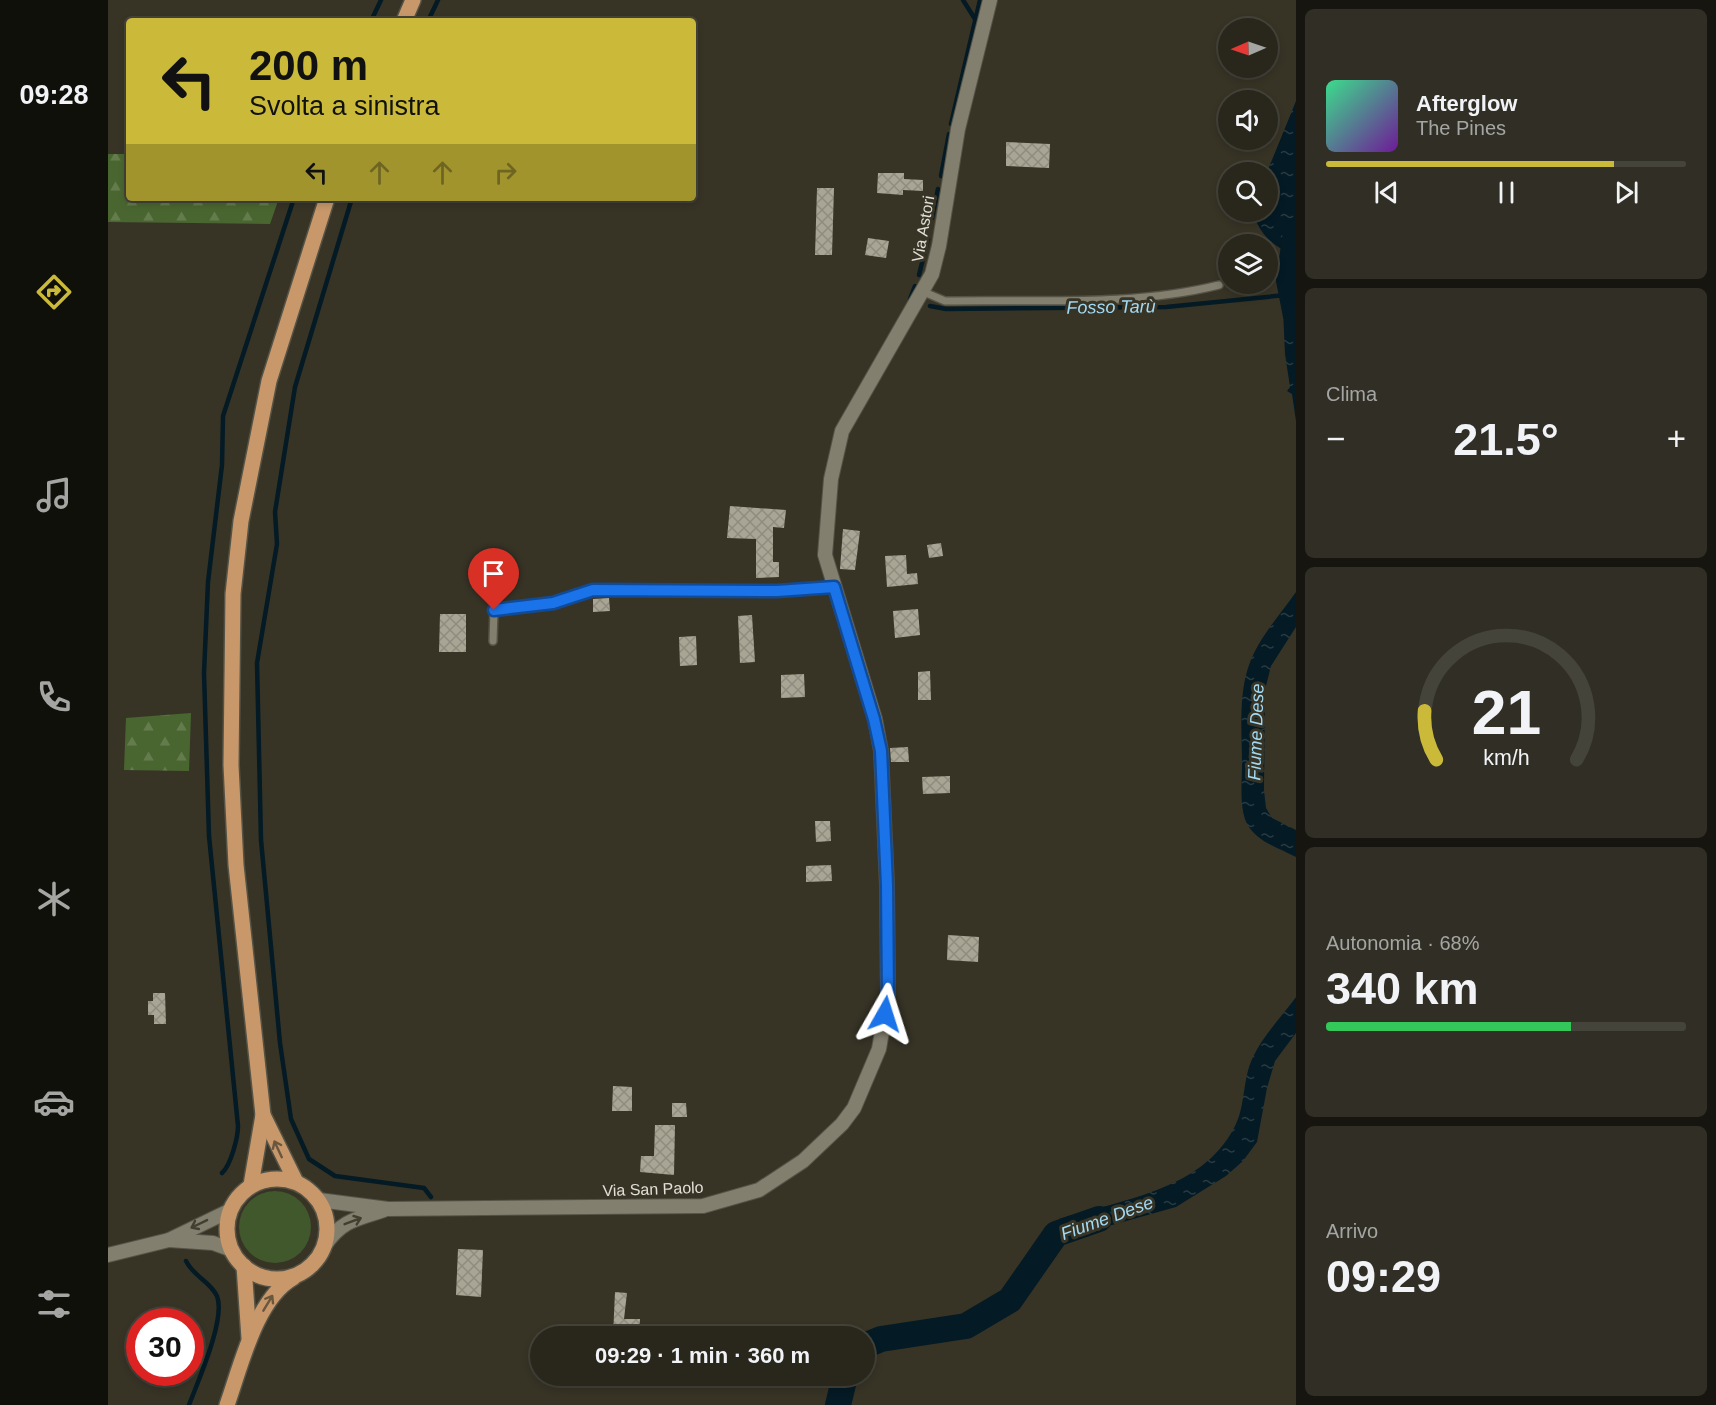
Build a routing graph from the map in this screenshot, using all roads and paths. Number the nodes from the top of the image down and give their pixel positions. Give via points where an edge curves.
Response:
1 (413, 0) edge
2 (990, 0) edge
3 (405, 18) edge
4 (326, 201) edge
5 (1218, 285) edge
6 (924, 292) junction
7 (831, 478) joint
8 (834, 587) junction
9 (493, 641) dead end
10 (263, 1115) junction
11 (296, 1182) junction
12 (251, 1185) junction
13 (319, 1200) junction
14 (388, 1209) junction
15 (231, 1210) junction
16 (169, 1240) junction
17 (325, 1245) junction
18 (232, 1250) junction
19 (108, 1256) edge
20 (244, 1266) junction
21 (300, 1274) junction
22 (249, 1344) junction
23 (227, 1405) edge

1 - 3 main road
2 - 6 street, Via Astori via 958,129 939,246
4 - 10 main road via 269,381 241,520 233,594 231,754 236,865
5 - 6 lane via 1170,295 1099,299 945,301
6 - 7 street, Via Astori via 842,431
7 - 8 street, Via San Paolo via 825,555
8 - 9 lane via 777,591 593,590 553,603 494,610
8 - 14 street, Via San Paolo via 881,751 887,885 888,997 879,1049 848,1116 803,1161 759,1191 703,1206
11 -> 10 main road
10 - 12 main road
11 - 12 main road via 281,1178
11 - 13 main road
12 - 15 main road
13 - 14 street, Via San Paolo
13 - 17 main road via 328,1229
17 -> 14 street, Via San Paolo via 336,1229 349,1221
15 -> 16 street
15 - 18 main road via 227,1230
16 - 18 street via 213,1243
16 - 19 street
17 - 21 main road
18 - 20 main road
20 - 21 main road via 271,1279
20 - 22 main road
22 -> 21 main road via 278,1286
22 - 23 main road

